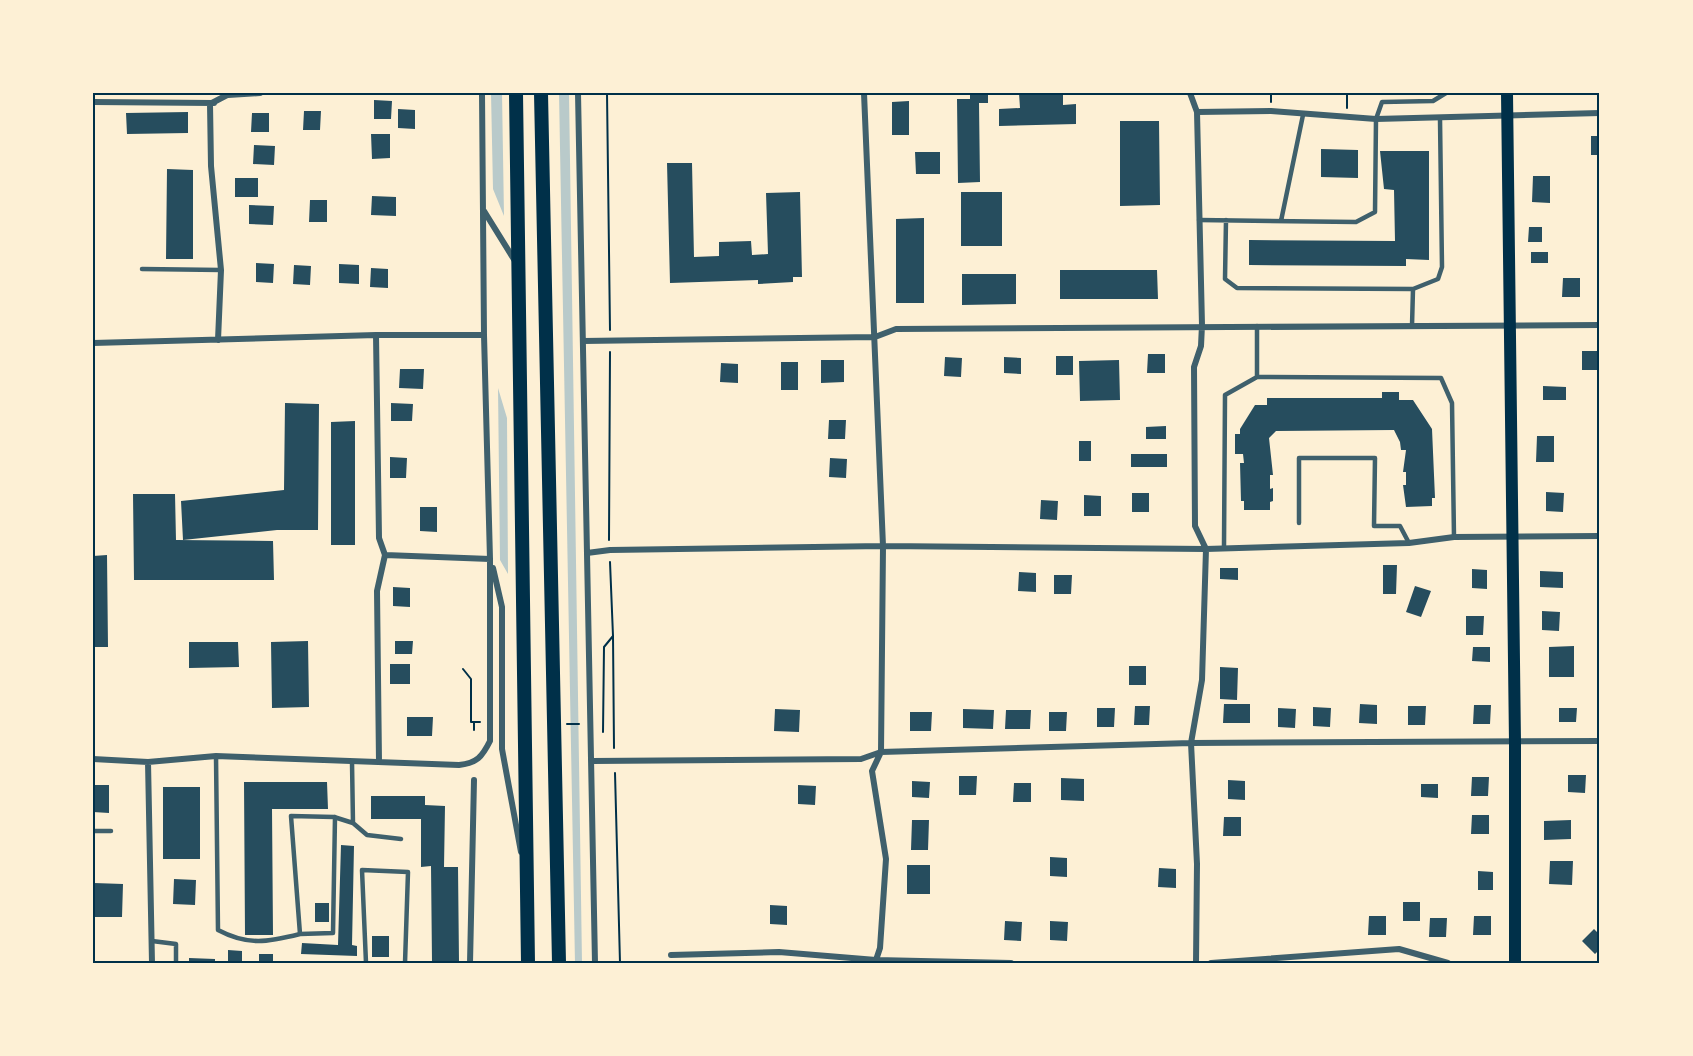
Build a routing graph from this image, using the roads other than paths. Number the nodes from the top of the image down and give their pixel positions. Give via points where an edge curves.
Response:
1 (260, 93) edge
2 (482, 93) edge
3 (516, 93) edge
4 (541, 93) edge
5 (578, 93) edge
6 (864, 93) edge
7 (1190, 93) edge
8 (1446, 93) edge
9 (1508, 93) edge
10 (231, 94) edge
11 (93, 102) edge
12 (210, 104) junction
13 (1197, 112) junction
14 (1600, 113) edge
15 (1303, 115) junction
16 (1508, 115) junction
17 (1376, 119) junction
18 (1440, 119) junction
19 (484, 211) junction
20 (1199, 220) junction
21 (1226, 220) junction
22 (1281, 221) junction
23 (142, 268) dead end
24 (519, 269) junction
25 (221, 270) junction
26 (1413, 289) junction
27 (1202, 325) junction
28 (1600, 325) edge
29 (1257, 326) junction
30 (1412, 326) junction
31 (1510, 326) junction
32 (376, 335) junction
33 (484, 335) junction
34 (875, 337) junction
35 (218, 340) junction
36 (583, 341) junction
37 (93, 343) edge
38 (1257, 377) junction
39 (1299, 523) dead end
40 (1600, 536) edge
41 (1454, 537) junction
42 (1513, 537) junction
43 (1409, 543) junction
44 (883, 546) junction
45 (1224, 547) junction
46 (1206, 549) junction
47 (586, 553) junction
48 (386, 555) junction
49 (490, 559) junction
50 (1600, 741) edge
51 (1191, 743) junction
52 (1515, 743) junction
53 (881, 752) junction
54 (216, 756) junction
55 (93, 759) edge
56 (592, 761) junction
57 (148, 762) junction
58 (352, 762) junction
59 (379, 762) junction
60 (474, 780) dead end
61 (334, 816) junction
62 (353, 823) junction
63 (93, 831) edge
64 (111, 831) dead end
65 (401, 839) dead end
66 (527, 886) junction
67 (300, 934) junction
68 (152, 941) junction
69 (671, 955) dead end
70 (876, 960) junction
71 (152, 963) edge
72 (176, 963) edge
73 (366, 963) edge
74 (405, 963) edge
75 (471, 963) edge
76 (528, 963) edge
77 (559, 963) edge
78 (595, 963) edge
79 (1011, 963) edge
80 (1196, 963) edge
81 (1211, 963) edge
82 (1448, 963) edge
83 (1515, 963) edge

1 - 10 street
2 - 19 street
3 - 24 main road
4 - 77 main road
5 - 36 street
6 - 34 street
7 - 13 street
8 - 17 lane via 1433,101 1382,102
9 - 16 main road
10 - 12 street
11 - 12 street
12 - 25 street via 211,166
13 - 15 street via 1271,111
13 - 20 street
14 - 16 street
15 - 17 street
15 - 22 lane
16 - 18 street
16 - 31 main road
17 - 18 street
17 - 22 lane via 1375,212 1356,222
18 - 26 lane via 1442,267 1438,279
19 - 24 street
19 - 33 street
20 - 21 lane
20 - 27 street
21 - 22 lane
21 - 26 lane via 1225,279 1237,288
23 - 25 lane
24 - 66 main road
25 - 35 street
26 - 30 lane
27 - 29 street
27 - 34 street via 896,329
27 - 46 street via 1202,346 1194,367 1195,526
28 - 31 street
29 - 30 street
29 - 38 lane
30 - 31 street
31 - 42 main road
32 - 33 street
32 - 35 street
32 - 48 street via 379,538
33 - 49 street
34 - 36 street
34 - 44 street
35 - 37 street
36 - 47 street
38 - 41 lane via 1441,378 1452,402
38 - 45 lane via 1225,395
39 - 43 lane via 1299,458 1375,458 1374,526 1400,526
40 - 42 street
41 - 42 street
41 - 43 street
42 - 52 main road
43 - 45 street
44 - 46 street
44 - 47 street
44 - 53 street
45 - 46 street
46 - 51 street via 1202,680
47 - 56 street
48 - 49 street
48 - 59 street via 377,591
49 - 59 street via 490,741 475,762
49 - 66 street via 502,607 502,749
50 - 52 street
51 - 52 street
51 - 53 street
51 - 80 street via 1197,864
52 - 83 main road
53 - 56 street via 861,759
53 - 70 street via 872,771 886,859
54 - 57 street
54 - 58 street
54 - 67 lane via 218,930 238,940 270,941
55 - 57 street
56 - 78 street
57 - 68 street
58 - 59 street
58 - 62 lane
60 - 75 street
61 - 62 lane
61 - 67 lane via 333,933
61 - 67 lane via 291,816
62 - 65 lane via 367,835
63 - 64 lane
66 - 76 main road
68 - 71 street
68 - 72 lane via 176,944
69 - 70 street via 779,952
70 - 79 street
73 - 74 lane via 362,870 408,872
81 - 82 street via 1399,949

